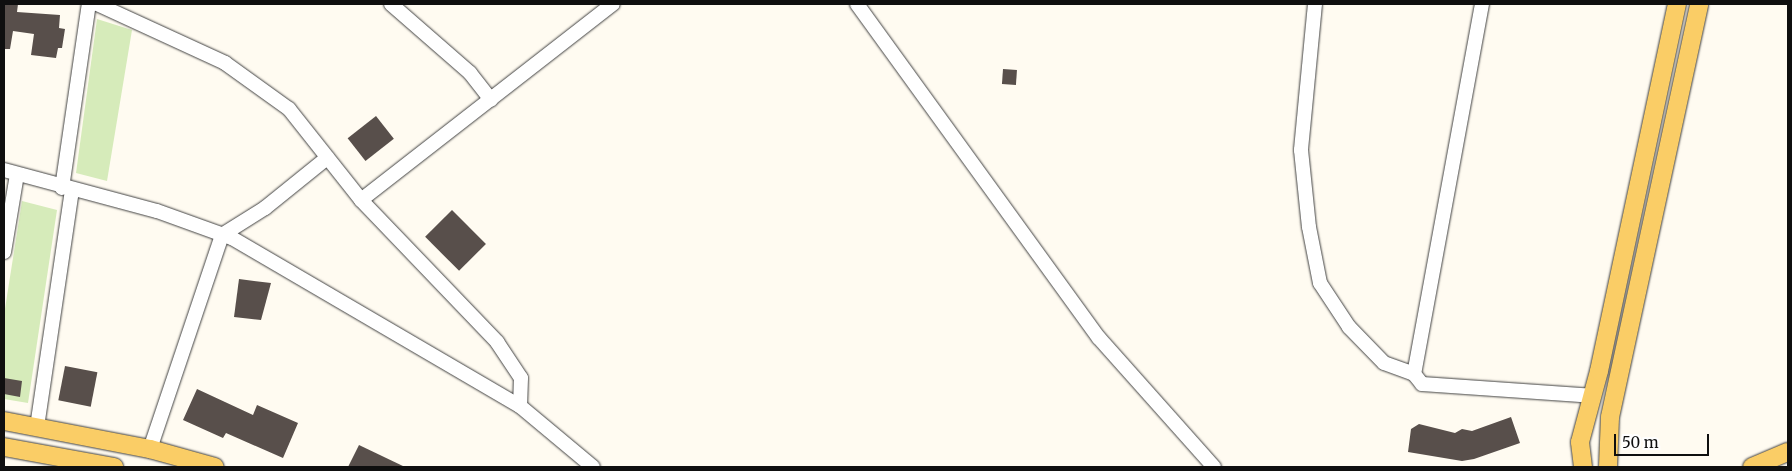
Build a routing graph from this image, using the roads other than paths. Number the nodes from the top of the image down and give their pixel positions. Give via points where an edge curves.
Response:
1 (89, 4) edge
2 (97, 4) edge
3 (391, 4) edge
4 (613, 4) edge
5 (856, 4) edge
6 (1316, 4) edge
7 (1482, 4) edge
8 (1677, 4) edge
9 (1698, 4) edge
10 (491, 100) junction
11 (327, 158) junction
12 (10, 172) edge
13 (67, 189) junction
14 (361, 200) junction
15 (222, 235) junction
16 (4, 252) edge
17 (1414, 374) junction
18 (1592, 396) junction
19 (520, 406) junction
20 (4, 421) edge
21 (37, 427) junction
22 (4, 447) edge
23 (150, 449) junction
24 (1788, 452) edge
25 (114, 467) edge
26 (215, 467) edge
27 (593, 467) edge
28 (1214, 467) edge
29 (1583, 467) edge
30 (1608, 467) edge
31 (1752, 467) edge

1 - 13 street
2 - 11 street via 225,63 289,109
3 - 10 street via 470,73
4 - 10 street
5 - 28 street via 1099,338
6 - 17 street via 1301,150 1309,226 1320,283 1349,327 1384,363
7 - 17 street
8 - 18 main road
9 - 30 main road via 1610,417
10 - 14 street
11 - 14 street
11 - 15 street via 265,208
12 - 13 street
12 - 16 street
13 - 15 street via 157,211
13 - 21 street
14 - 19 street via 497,342 521,378
15 - 19 street via 355,308
15 - 23 street
17 - 18 street via 1422,384
18 - 29 main road via 1580,442
19 - 27 street
20 - 21 main road
21 - 23 main road
22 - 25 main road
23 - 26 main road
24 - 31 main road

